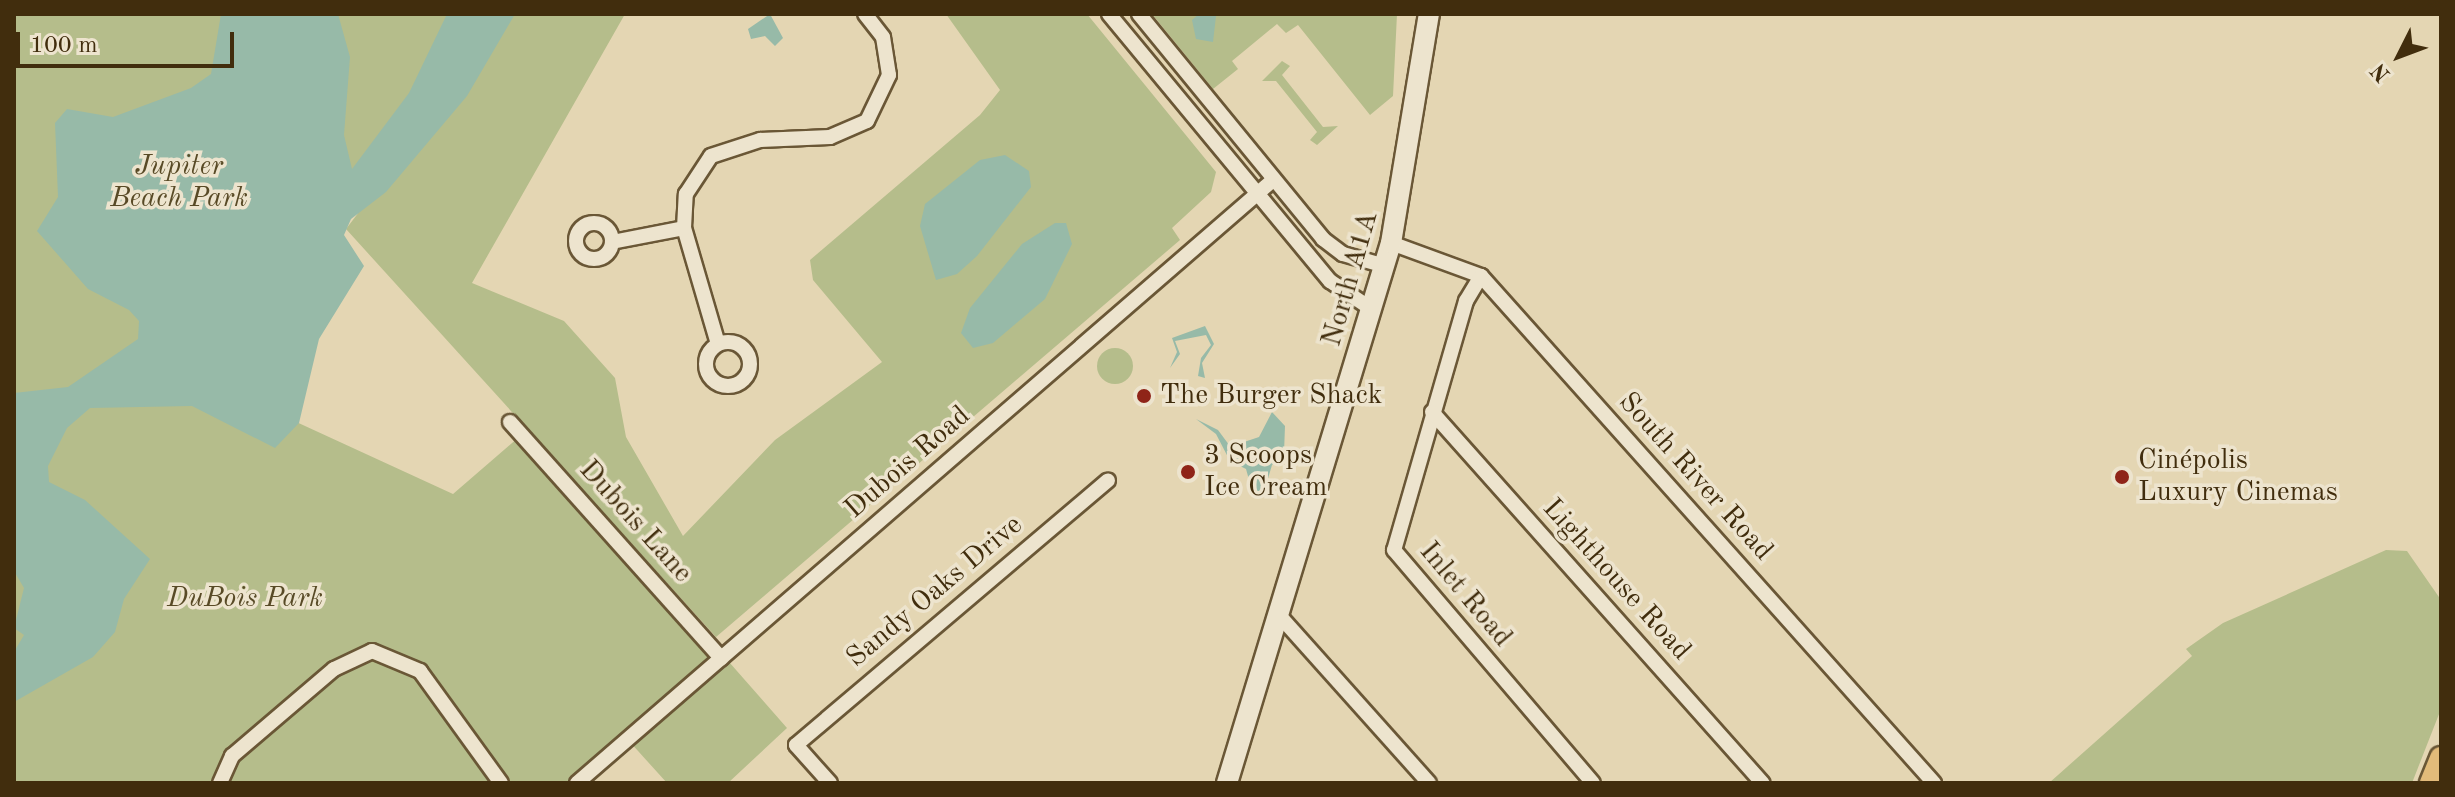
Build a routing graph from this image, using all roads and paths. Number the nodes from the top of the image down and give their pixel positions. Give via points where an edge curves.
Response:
1 (865, 14) edge
2 (1109, 14) edge
3 (1139, 14) edge
4 (1429, 14) edge
5 (1272, 181) junction
6 (1254, 196) junction
7 (684, 228) junction
8 (612, 242) dead end
9 (1391, 243) junction
10 (1385, 266) junction
11 (1481, 276) junction
12 (1373, 310) junction
13 (718, 344) dead end
14 (1432, 412) junction
15 (510, 422) dead end
16 (1108, 480) dead end
17 (1277, 613) junction
18 (721, 658) junction
19 (2441, 758) edge
20 (220, 783) edge
21 (501, 783) edge
22 (577, 783) edge
23 (830, 783) edge
24 (1227, 783) edge
25 (1429, 783) edge
26 (1593, 783) edge
27 (1762, 783) edge
28 (1934, 783) edge
29 (2431, 783) edge

1 - 7 street via 888,57 876,111 830,137 760,140 711,156 686,194
2 - 6 street
3 - 5 street
4 - 9 street, North A1A
5 - 6 street, Dubois Road
5 - 10 street via 1343,254
6 - 12 street via 1330,281
6 - 18 street, Dubois Road
7 - 8 street
7 - 13 street
9 - 10 street, North A1A
9 - 11 street, South River Road
10 - 12 street, North A1A
11 - 14 street, Inlet Road
11 - 28 street, South River Road
12 - 17 street, North A1A
14 - 26 street, Inlet Road via 1394,550
14 - 27 street, Lighthouse Road
15 - 18 street, Dubois Lane
16 - 23 street, Sandy Oaks Drive via 796,745
17 - 24 street, North A1A
17 - 25 street
18 - 22 street, Dubois Road
19 - 29 main road
20 - 21 street via 232,756 334,669 372,651 420,671

